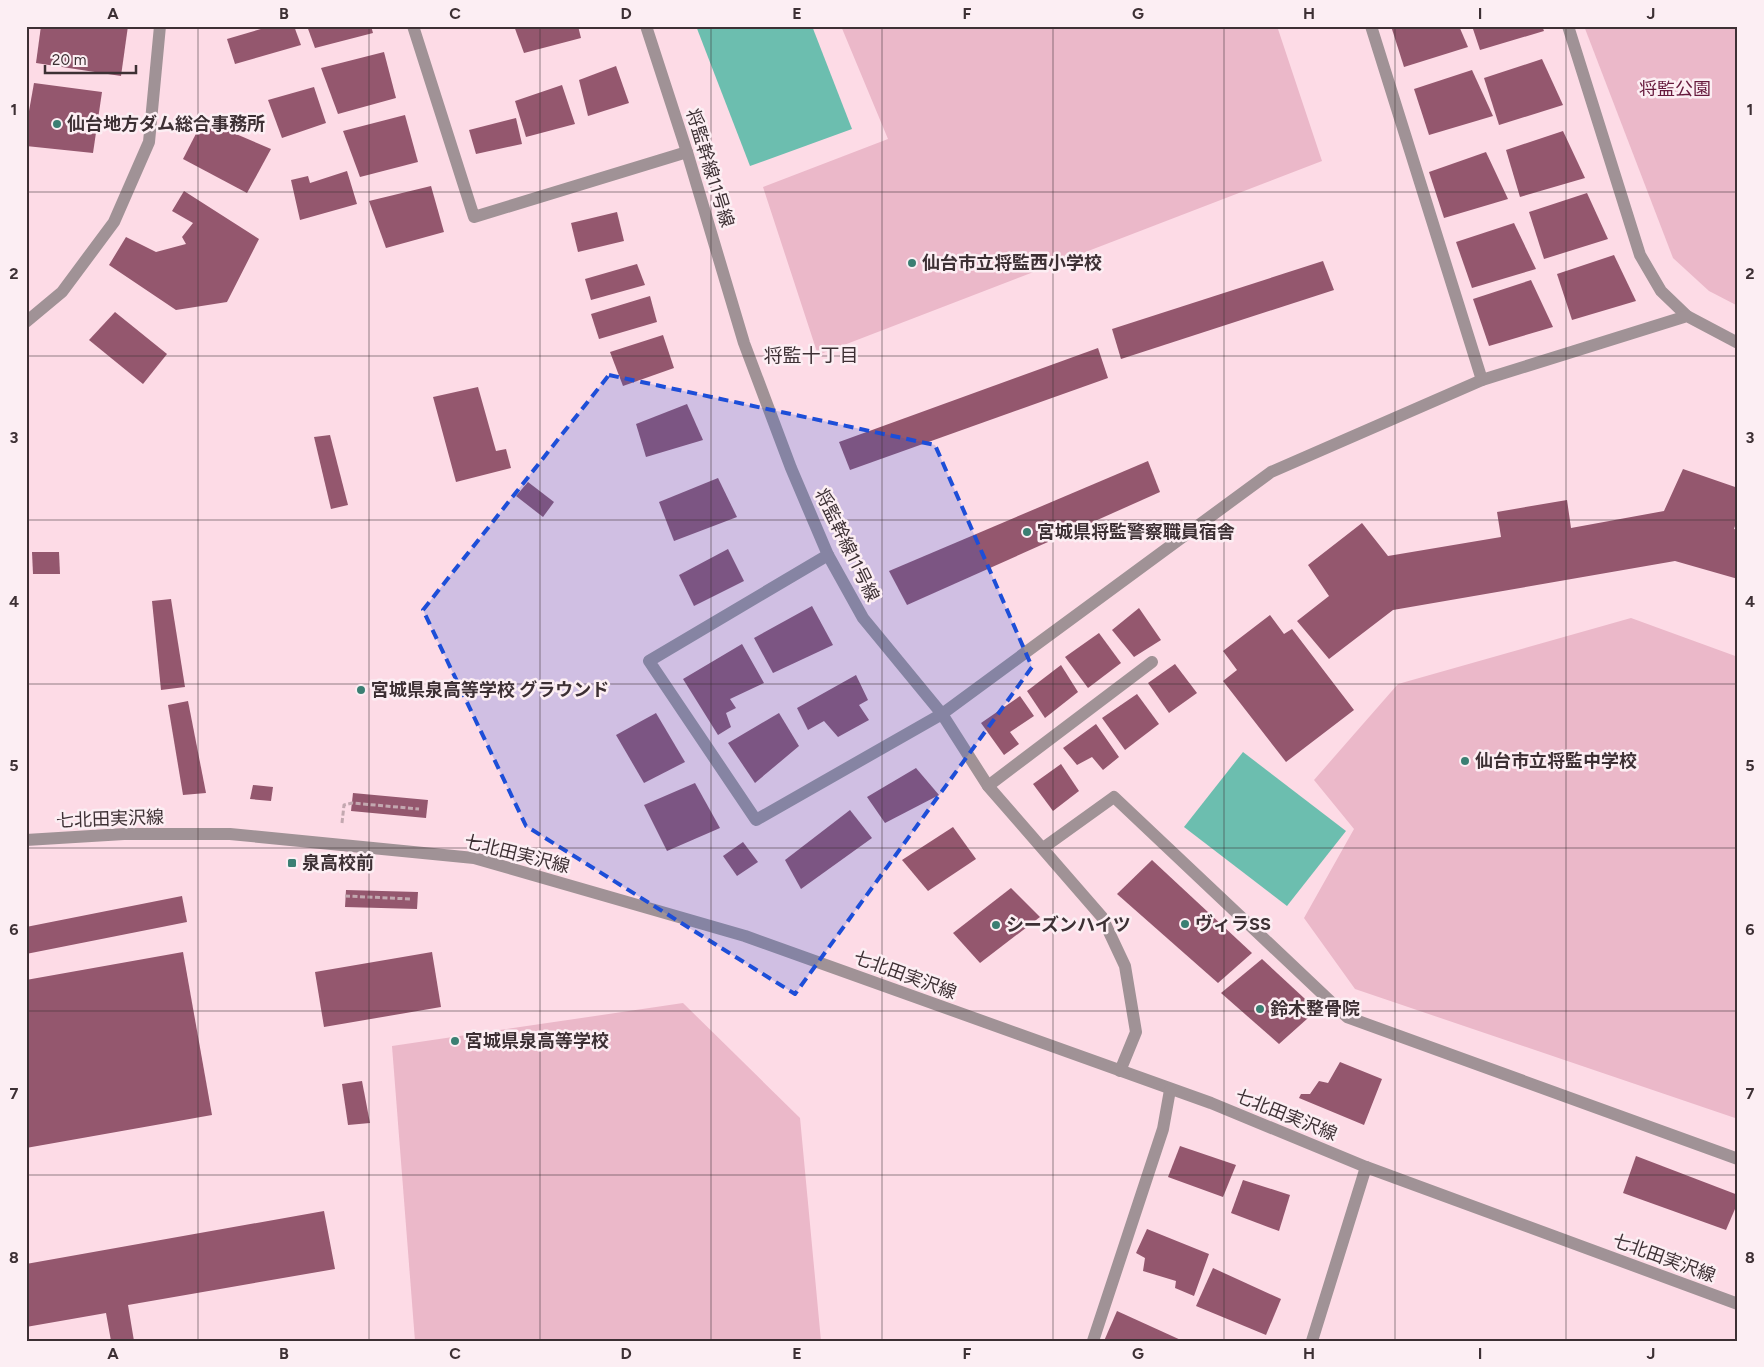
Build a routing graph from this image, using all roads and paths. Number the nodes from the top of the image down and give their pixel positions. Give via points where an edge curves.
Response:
1 (160, 26) edge
2 (413, 26) edge
3 (646, 26) edge
4 (1371, 26) edge
5 (1568, 26) edge
6 (687, 152) junction
7 (1686, 316) junction
8 (26, 322) edge
9 (1738, 343) edge
10 (1482, 380) junction
11 (828, 555) junction
12 (1152, 662) dead end
13 (942, 714) junction
14 (988, 786) junction
15 (419, 809) dead end
16 (342, 828) dead end
17 (26, 840) edge
18 (1043, 848) junction
19 (345, 896) dead end
20 (411, 899) dead end
21 (1120, 1071) junction
22 (1170, 1090) junction
23 (1738, 1160) edge
24 (1366, 1167) junction
25 (1738, 1304) edge
26 (1093, 1341) edge
27 (1312, 1341) edge

1 - 8 street via 149,142 114,222 62,292
2 - 6 street via 474,217
3 - 6 street, 将監幹線11号線
4 - 10 street
5 - 7 street via 1640,255 1662,292
6 - 11 street, 将監幹線11号線 via 744,342 791,468
7 - 9 street
7 - 10 street
10 - 13 street via 1271,472
11 - 13 street, 将監幹線11号線 via 863,618
11 - 13 street via 649,660 756,820
12 - 14 street
13 - 14 street, 将監幹線11号線
14 - 18 street, 将監幹線11号線
15 - 16 path via 352,803 344,805
17 - 21 street, 七北田実沢線 via 124,834 230,834 474,858 745,936
18 - 21 street, 将監幹線11号線 via 1102,917 1126,966 1136,1032
18 - 23 street via 1114,797 1347,1018
19 - 20 path
21 - 22 street, 七北田実沢線
22 - 24 street, 七北田実沢線 via 1211,1103
22 - 26 street via 1163,1129
24 - 25 street, 七北田実沢線
24 - 27 street

